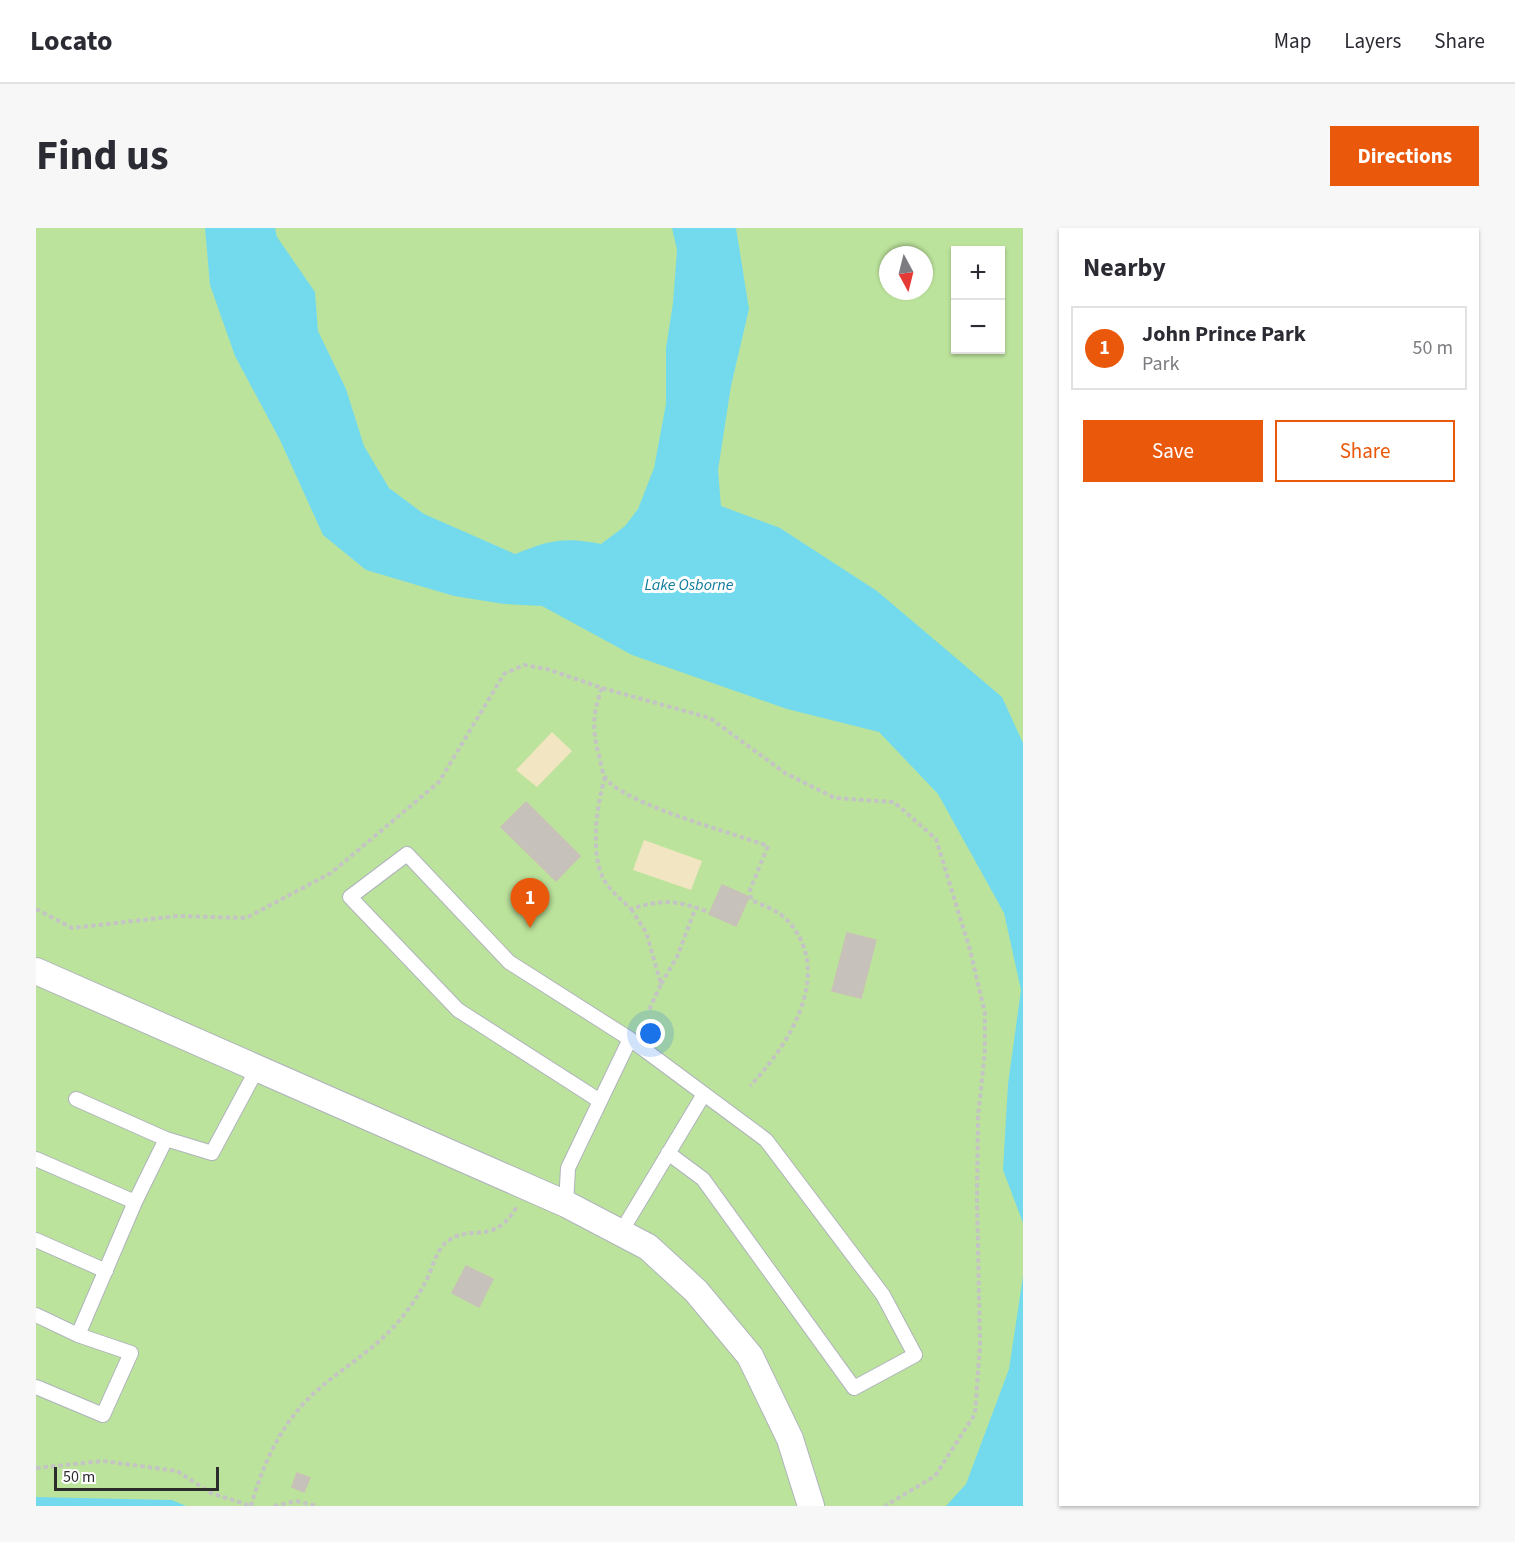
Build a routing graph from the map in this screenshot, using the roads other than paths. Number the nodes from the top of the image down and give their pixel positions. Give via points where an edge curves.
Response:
1 (36, 971) edge
2 (630, 1039) junction
3 (257, 1069) junction
4 (704, 1094) junction
5 (76, 1099) dead end
6 (600, 1101) junction
7 (166, 1139) junction
8 (668, 1153) junction
9 (36, 1159) edge
10 (135, 1202) junction
11 (566, 1204) junction
12 (621, 1232) junction
13 (36, 1240) edge
14 (106, 1271) junction
15 (36, 1315) edge
16 (78, 1335) junction
17 (36, 1387) edge
18 (811, 1506) edge

1 - 3 street
2 - 4 lane
2 - 6 lane
2 - 6 lane via 509,962 406,854 350,897 458,1010
3 - 7 lane via 212,1153
3 - 11 street
4 - 8 lane
4 - 8 lane via 766,1140 883,1295 915,1355 854,1388 703,1179
5 - 7 lane
6 - 11 lane via 568,1168
7 - 10 lane
8 - 12 lane
9 - 10 lane
10 - 14 lane
11 - 12 street
12 - 18 street via 648,1247 696,1291 750,1356 790,1439
13 - 14 lane
14 - 16 lane
15 - 16 lane
16 - 17 lane via 131,1353 103,1415

